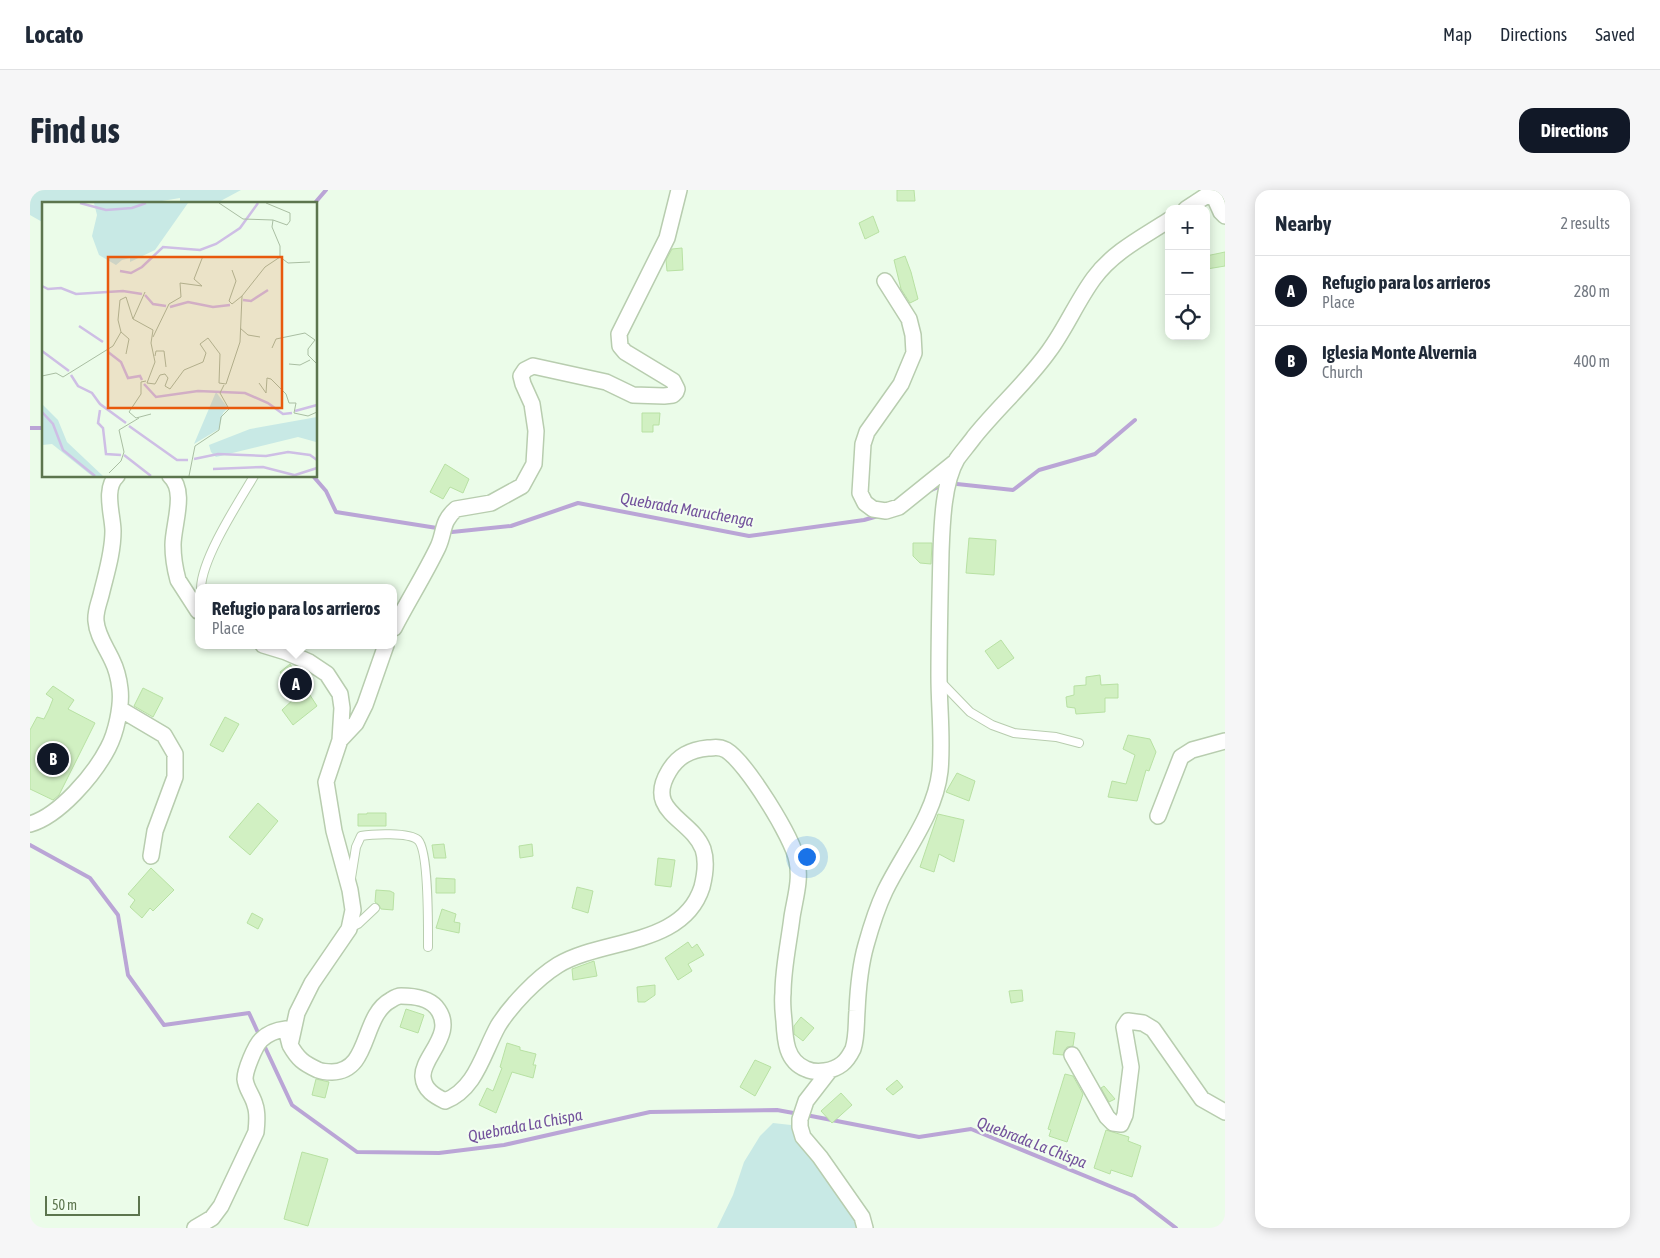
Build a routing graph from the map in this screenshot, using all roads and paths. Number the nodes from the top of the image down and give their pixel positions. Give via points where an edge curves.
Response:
1 (679, 190) edge
2 (1212, 191) edge
3 (1192, 205) edge
4 (1225, 216) edge
5 (1165, 223) edge
6 (885, 281) dead end
7 (955, 462) junction
8 (114, 478) edge
9 (172, 478) edge
10 (253, 478) edge
11 (202, 584) edge
12 (195, 606) edge
13 (397, 622) edge
14 (276, 649) edge
15 (385, 649) edge
16 (939, 680) junction
17 (120, 709) junction
18 (340, 740) junction
19 (1225, 740) edge
20 (1078, 743) dead end
21 (1158, 816) dead end
22 (30, 824) edge
23 (151, 856) dead end
24 (350, 890) junction
25 (375, 908) dead end
26 (348, 929) junction
27 (428, 948) dead end
28 (290, 1046) junction
29 (1072, 1055) dead end
30 (830, 1070) junction
31 (1225, 1112) edge
32 (195, 1228) edge
33 (865, 1228) edge

1 - 13 street via 667,238 619,334 625,352 673,381 676,392 664,396 633,394 606,382 533,366 525,370 522,384 532,404 536,432 534,464 522,486 491,503 456,509 451,513 443,526 439,544
2 - 3 street
2 - 4 street
5 - 7 street via 1114,256 1094,277 1052,347
6 - 7 street via 909,319 914,353 901,384 866,432 860,493 873,510 899,507
7 - 16 street via 942,523
8 - 17 street via 110,488 113,532 110,560 96,621 98,634 113,662 120,689
9 - 12 street via 179,493 173,544 176,574
10 - 11 lane via 208,559
14 - 18 street via 309,662 327,674 340,694
15 - 18 street via 365,705 356,723
16 - 20 lane via 970,712 992,725 1014,733 1056,737
16 - 30 street via 940,775 929,812 883,895 866,947 852,1052 843,1063
17 - 22 street via 108,748 91,773 65,803
17 - 23 street via 164,735 174,754 174,777 155,831
18 - 24 street via 326,782 334,832
19 - 21 street via 1180,757
24 - 26 street via 353,910
24 - 27 lane via 356,847 361,836 416,838 425,860
25 - 26 lane
26 - 28 street via 312,982 297,1013
28 - 30 street via 307,1065 324,1072 339,1072 350,1068 359,1058 373,1020 383,1005 399,996 428,1000 439,1011 442,1035 426,1064 423,1080 434,1096 445,1102 453,1098 463,1090 478,1068 500,1024 525,994 555,967 660,932 684,916 700,894 706,871 703,849 692,833 664,806 663,786 677,760 693,750 719,747 744,766 792,845 798,861 799,881 782,989 785,1041 791,1058 803,1069 816,1072
28 - 32 street via 286,1029 268,1035 256,1048 245,1079 255,1104 256,1132 221,1206 212,1218
29 - 31 street via 1107,1117 1113,1123 1121,1124 1125,1115 1130,1067 1124,1027 1128,1021 1143,1023 1153,1029 1202,1099
30 - 33 street via 806,1101 800,1128 803,1137 862,1217

